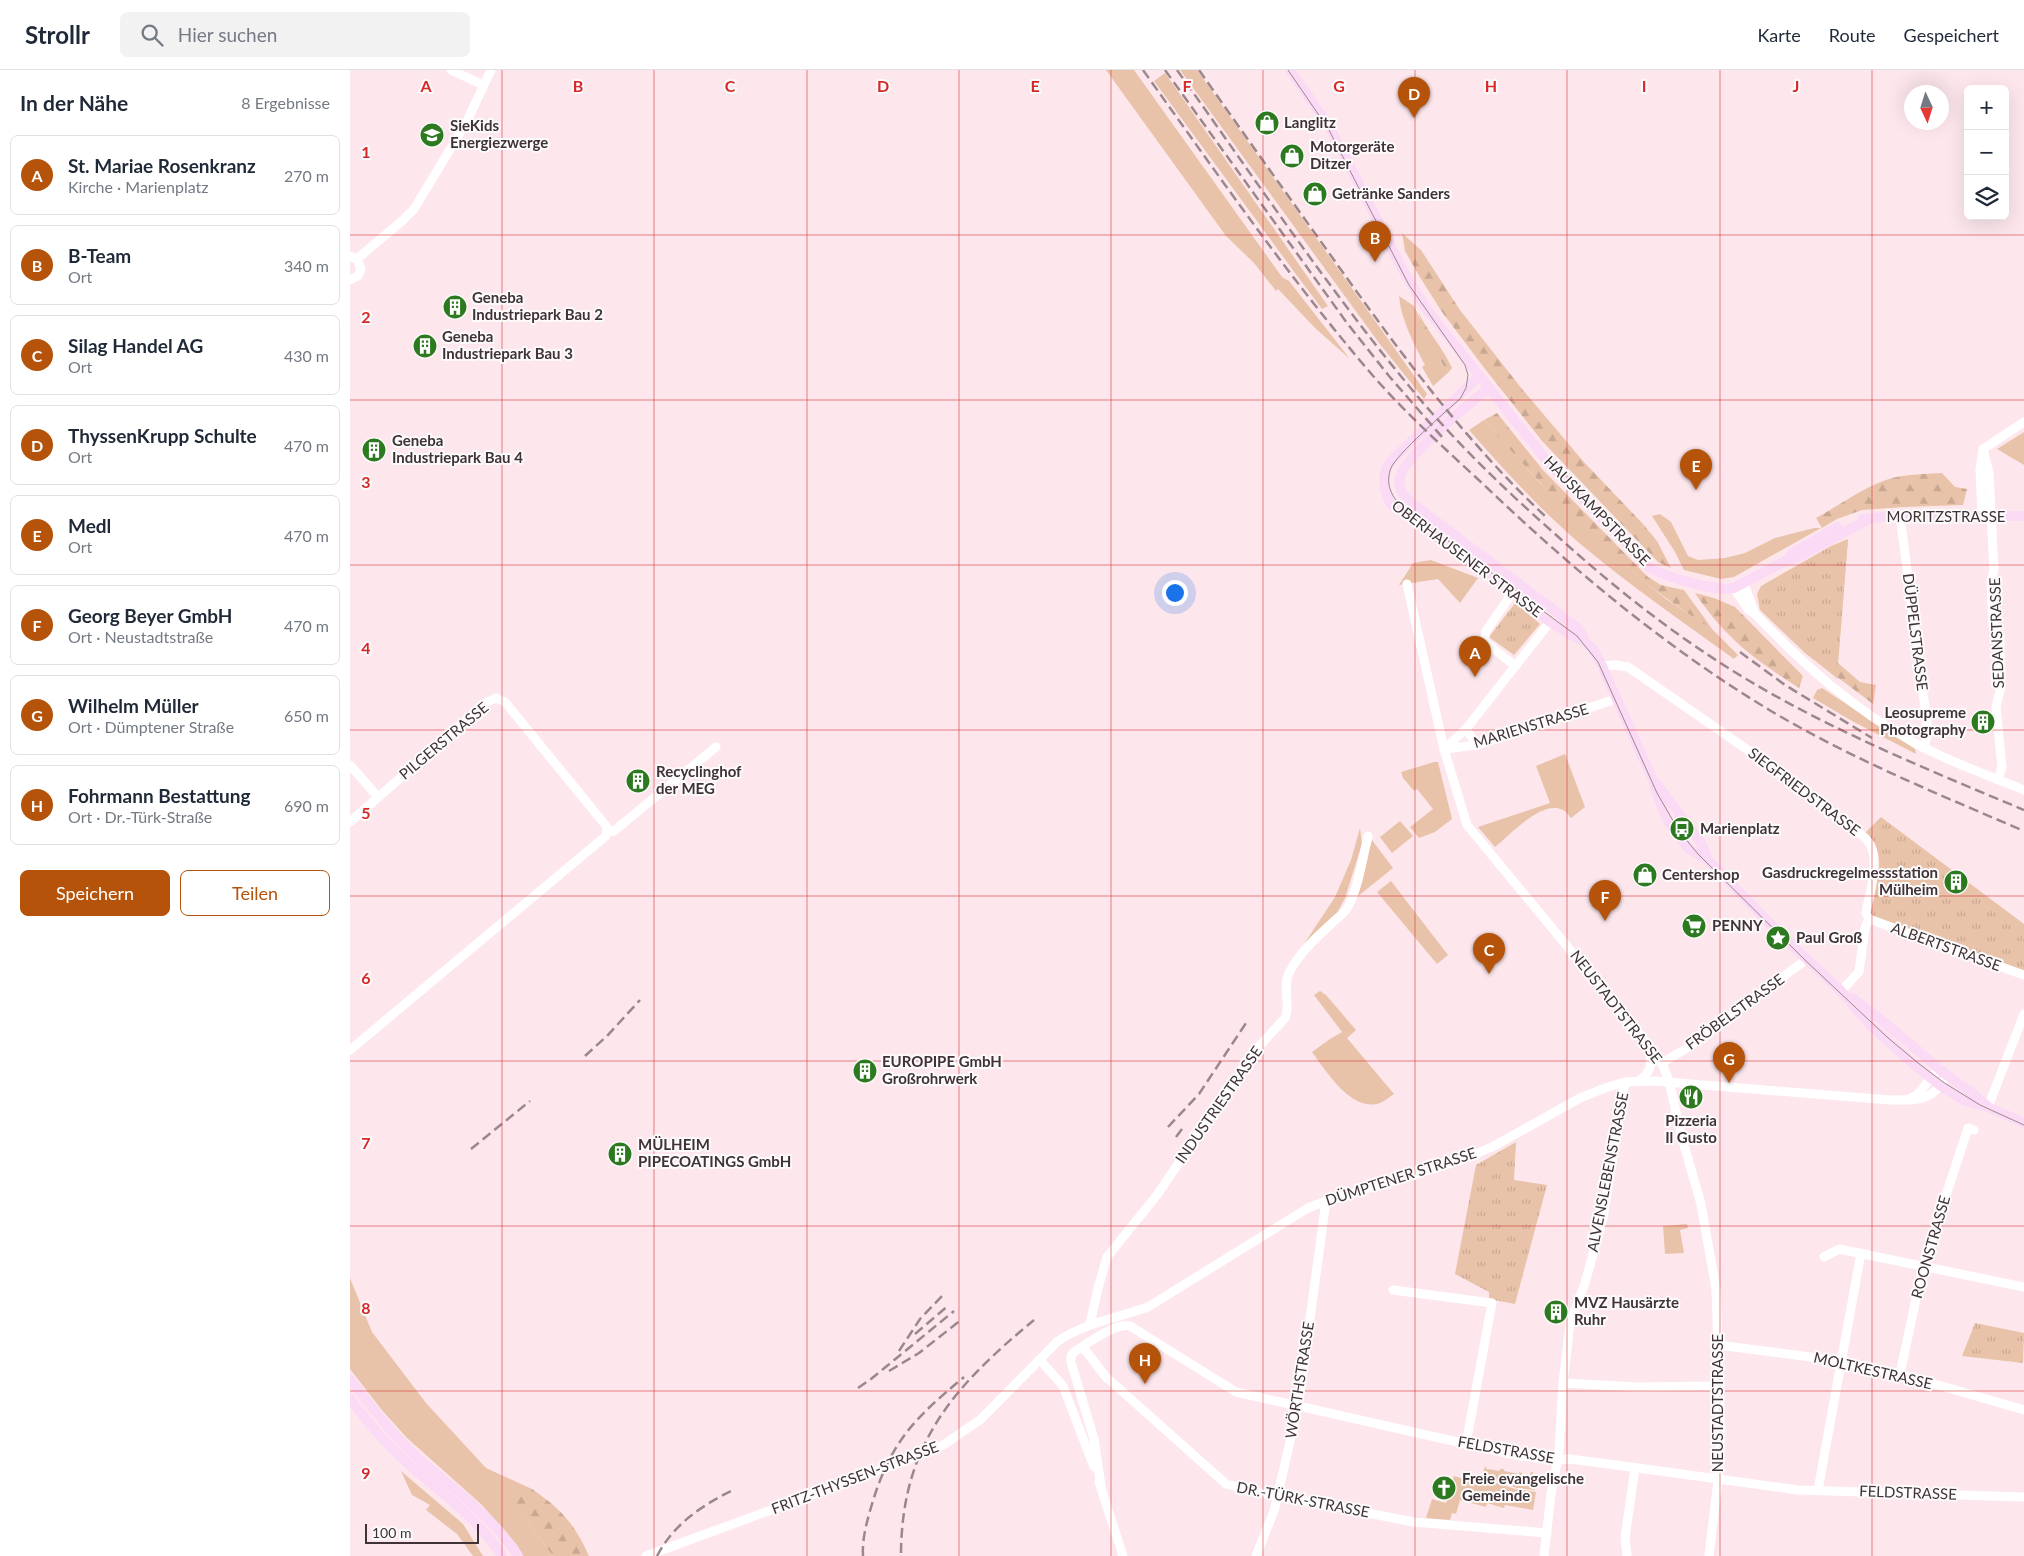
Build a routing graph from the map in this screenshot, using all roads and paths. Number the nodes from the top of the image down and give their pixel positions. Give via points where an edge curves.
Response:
1 (451, 70) edge
2 (491, 70) edge
3 (1290, 70) edge
4 (483, 85) junction
5 (354, 258) edge
6 (350, 280) edge
7 (1484, 382) junction
8 (2024, 422) edge
9 (1900, 516) junction
10 (2024, 516) edge
11 (1987, 517) junction
12 (1407, 584) dead end
13 (1739, 586) junction
14 (1513, 592) junction
15 (1550, 622) junction
16 (1584, 641) junction
17 (1515, 666) junction
18 (1602, 666) junction
19 (1616, 699) junction
20 (1466, 729) junction
21 (1476, 745) junction
22 (716, 747) dead end
23 (1924, 748) junction
24 (1444, 749) junction
25 (350, 765) edge
26 (1998, 779) junction
27 (2024, 790) edge
28 (378, 797) junction
29 (350, 822) edge
30 (607, 832) junction
31 (1368, 836) dead end
32 (1868, 919) junction
33 (1807, 960) junction
34 (2024, 975) edge
35 (1841, 991) junction
36 (2024, 1014) edge
37 (1648, 1043) junction
38 (350, 1050) edge
39 (1662, 1063) junction
40 (1943, 1072) junction
41 (1931, 1077) junction
42 (1638, 1081) junction
43 (1669, 1081) junction
44 (1625, 1082) junction
45 (1941, 1086) junction
46 (1908, 1100) junction
47 (1988, 1107) junction
48 (2024, 1123) edge
49 (1974, 1130) dead end
50 (1326, 1201) junction
51 (1861, 1253) junction
52 (1824, 1257) dead end
53 (1924, 1266) junction
54 (2024, 1287) edge
55 (1393, 1290) dead end
56 (1090, 1324) junction
57 (1718, 1345) junction
58 (1083, 1347) junction
59 (1040, 1360) junction
60 (1841, 1360) junction
61 (1900, 1374) junction
62 (350, 1379) edge
63 (1563, 1384) junction
64 (1720, 1386) junction
65 (350, 1398) edge
66 (1298, 1407) junction
67 (2024, 1410) edge
68 (1466, 1444) junction
69 (1556, 1460) junction
70 (1635, 1468) junction
71 (1718, 1480) junction
72 (1101, 1486) junction
73 (1818, 1490) junction
74 (1277, 1497) junction
75 (2024, 1497) edge
76 (1547, 1533) junction
77 (502, 1556) edge
78 (518, 1556) edge
79 (646, 1556) edge
80 (1123, 1556) edge
81 (1256, 1556) edge
82 (1544, 1556) edge
83 (1627, 1556) edge
84 (1709, 1556) edge

1 - 4 street
2 - 4 street
3 - 7 main road via 1329,126 1406,276 1428,311
4 - 5 street via 466,123 414,209
5 - 6 street via 361,264 360,272
7 - 13 main road, HAUSKAMPSTRASSE via 1547,461 1644,563 1672,577 1713,587
7 - 14 main road, OBERHAUSENER STRASSE via 1448,405 1393,458 1387,466 1383,485 1390,504
7 - 16 main road, OBERHAUSENER STRASSE via 1408,462 1400,477 1402,492 1412,503 1575,626
8 - 11 street, SEDANSTRASSE via 1983,449 1989,473
9 - 11 main road, MORITZSTRASSE
9 - 13 main road, MORITZSTRASSE via 1857,519 1837,527
9 - 23 street, DÜPPELSTRASSE via 1928,730
10 - 11 main road, MORITZSTRASSE
11 - 26 street, SEDANSTRASSE via 1994,572 1993,626 2000,637 2001,687 1996,707 2002,767
12 - 24 street, NEUSTADTSTRASSE
13 - 23 street via 1748,609 1799,659 1853,704
14 - 15 main road, OBERHAUSENER STRASSE
14 - 17 street via 1486,631 1484,641
15 - 16 main road, OBERHAUSENER STRASSE
15 - 17 street
16 - 18 main road, OBERHAUSENER STRASSE via 1593,649
17 - 20 street
18 - 19 main road, OBERHAUSENER STRASSE
18 - 32 street, SIEGFRIEDSTRASSE via 1628,667 1756,755 1866,838 1875,857 1866,913
19 - 21 street, MARIENSTRASSE
19 - 33 main road, OBERHAUSENER STRASSE via 1662,808 1678,835 1689,849 1708,860
20 - 21 street
20 - 24 street
21 - 24 street, MARIENSTRASSE
22 - 30 street via 614,831
23 - 26 street
24 - 37 street, NEUSTADTSTRASSE via 1467,825
25 - 28 street
26 - 27 street
28 - 29 street, PILGERSTRASSE
28 - 30 street, PILGERSTRASSE via 487,702 496,698 505,702 604,822
30 - 38 street
31 - 56 street, INDUSTRIESTRASSE via 1346,910 1312,942 1288,976 1285,1018 1253,1053 1157,1195 1107,1257
32 - 34 street, ALBERTSTRASSE
32 - 35 street, SIEGFRIEDSTRASSE via 1859,972
33 - 35 main road, OBERHAUSENER STRASSE
33 - 39 street, FRÖBELSTRASSE
35 - 40 main road, OBERHAUSENER STRASSE via 1870,1010
35 - 41 main road, OBERHAUSENER STRASSE via 1888,1043
36 - 47 street
37 - 39 street, NEUSTADTSTRASSE
37 - 42 street via 1650,1068
39 - 43 street, NEUSTADTSTRASSE
40 - 41 street
40 - 45 street, DÜMPTENER STRASSE
40 - 47 main road, OBERHAUSENER STRASSE via 1978,1096
41 - 45 main road, OBERHAUSENER STRASSE
41 - 46 street via 1918,1094
42 - 43 street, DÜMPTENER STRASSE
42 - 44 street, DÜMPTENER STRASSE
43 - 46 street, DÜMPTENER STRASSE
43 - 57 street, NEUSTADTSTRASSE via 1701,1204 1716,1288
44 - 50 street, DÜMPTENER STRASSE via 1580,1098 1462,1160
44 - 63 street, ALVENSLEBENSTRASSE via 1602,1218 1570,1323
45 - 46 street, DÜMPTENER STRASSE via 1921,1100
45 - 47 main road, OBERHAUSENER STRASSE via 1965,1101
47 - 48 main road, OBERHAUSENER STRASSE
49 - 53 street, ROONSTRASSE via 1968,1128
50 - 56 street, DÜMPTENER STRASSE via 1308,1208 1148,1307
50 - 66 street, WÖRTHSTRASSE
51 - 52 street via 1839,1249
51 - 53 street
51 - 60 street
53 - 54 street
53 - 61 street, ROONSTRASSE
55 - 68 street via 1492,1303
56 - 59 street, DÜMPTENER STRASSE via 1070,1333
57 - 60 street, MOLTKESTRASSE
57 - 64 street, NEUSTADTSTRASSE
58 - 66 street, FELDSTRASSE via 1119,1326 1130,1326 1236,1392
58 - 72 street via 1074,1352 1071,1362 1094,1439
58 - 74 street, DR.-TÜRK-STRASSE via 1105,1376 1219,1479 1236,1488
59 - 72 street via 1063,1386
59 - 79 street, FRITZ-THYSSEN-STRASSE via 965,1431 945,1444
60 - 61 street, MOLTKESTRASSE
60 - 73 street
61 - 67 street, MOLTKESTRASSE
62 - 78 main road via 397,1438 493,1522
63 - 64 street
63 - 69 street, ALVENSLEBENSTRASSE
64 - 71 street, NEUSTADTSTRASSE
65 - 77 main road via 386,1443 472,1518
66 - 68 street, FELDSTRASSE
66 - 74 street, WÖRTHSTRASSE
68 - 69 street, FELDSTRASSE
69 - 70 street, FELDSTRASSE
69 - 76 street, ALVENSLEBENSTRASSE
70 - 71 street, FELDSTRASSE
70 - 83 street via 1624,1538
71 - 73 street, FELDSTRASSE
71 - 84 street, NEUSTADTSTRASSE
72 - 80 street
73 - 75 street, FELDSTRASSE
74 - 76 street, DR.-TÜRK-STRASSE via 1413,1522
74 - 81 street, WÖRTHSTRASSE
76 - 82 street, ALVENSLEBENSTRASSE

